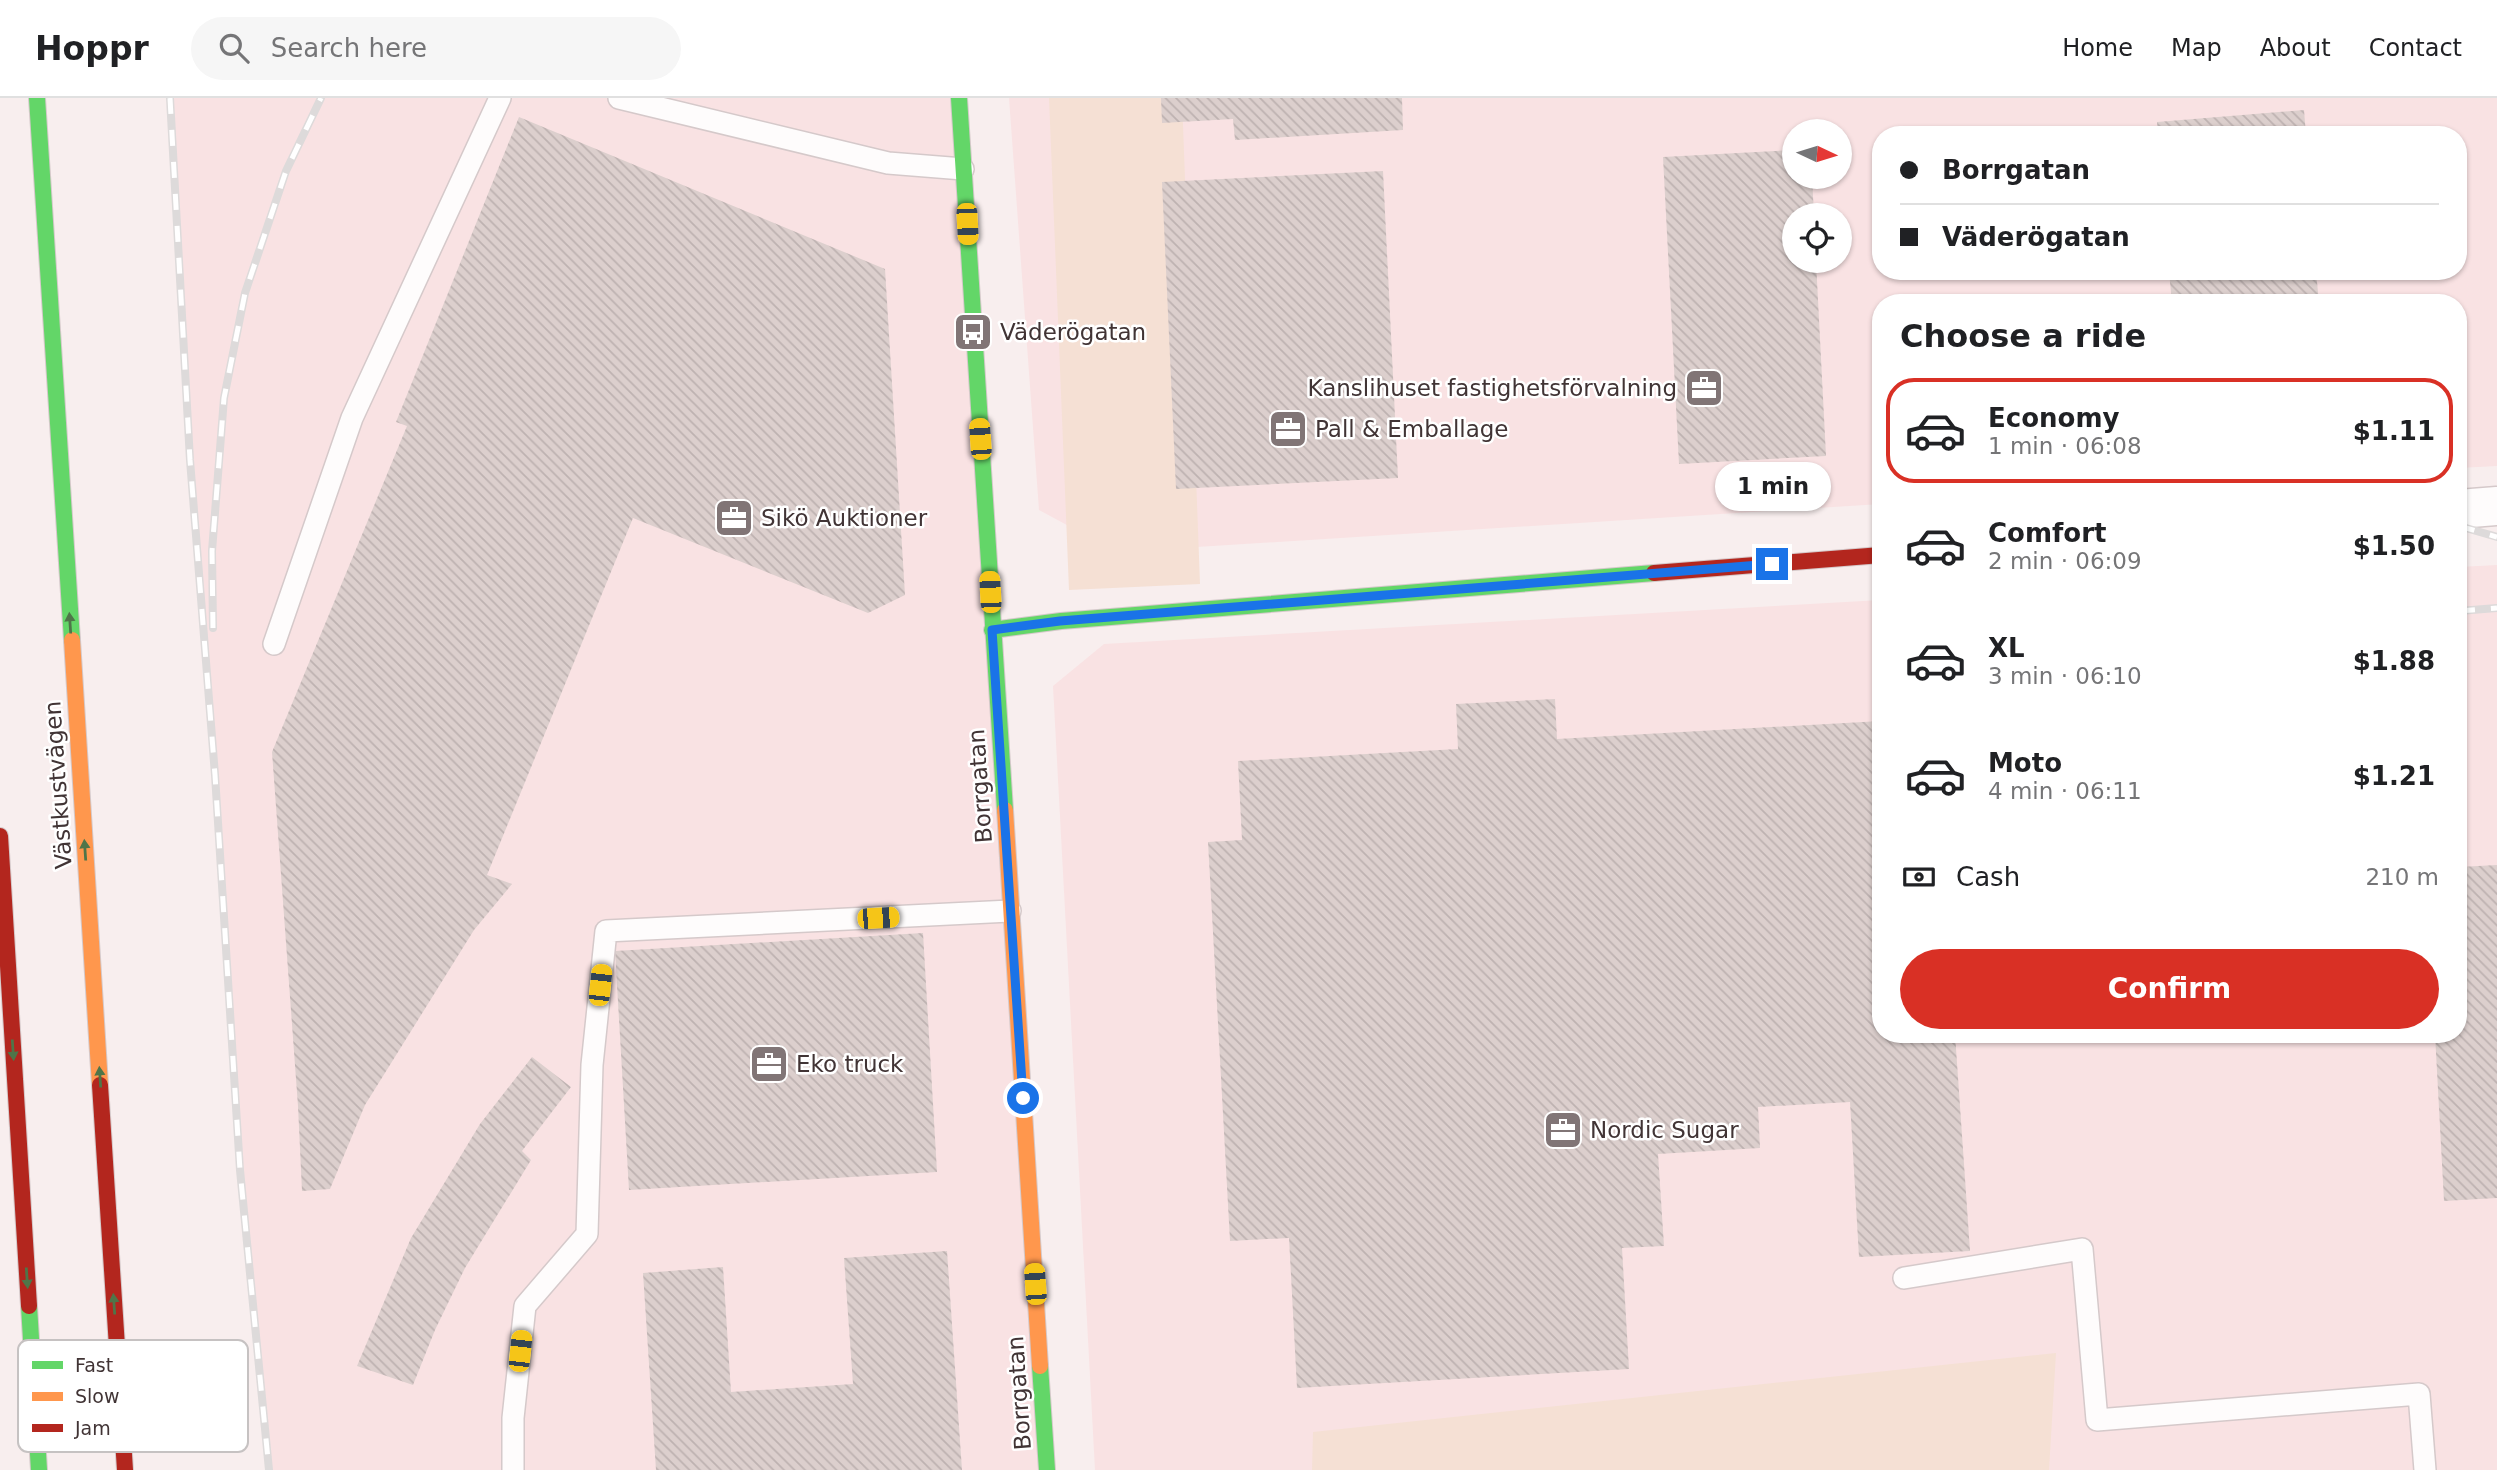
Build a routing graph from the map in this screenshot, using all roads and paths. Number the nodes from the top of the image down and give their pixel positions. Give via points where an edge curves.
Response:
1 (37, 98) edge
2 (500, 98) edge
3 (619, 98) edge
4 (959, 98) edge
5 (963, 169) junction
6 (2497, 506) edge
7 (2467, 508) edge
8 (1872, 556) edge
9 (992, 630) junction
10 (274, 644) dead end
11 (0, 836) edge
12 (1010, 911) junction
13 (1904, 1278) dead end
14 (31, 1340) edge
15 (117, 1340) edge
16 (38, 1452) edge
17 (124, 1452) edge
18 (39, 1470) edge
19 (125, 1470) edge
20 (513, 1470) edge
21 (1047, 1470) edge
22 (2425, 1470) edge

15 -> 1 street, Västkustvägen
2 - 10 lane via 352,418
3 - 5 lane via 888,163
4 - 5 street, Borrgatan
5 - 9 street, Borrgatan
6 - 7 street
8 - 9 street
9 - 12 street, Borrgatan
11 -> 14 street
12 - 20 lane via 606,932 592,1065 587,1234 525,1306 513,1418
12 - 21 street, Borrgatan
13 - 22 lane via 2082,1249 2097,1420 2419,1394
16 -> 18 street
19 -> 17 street, Västkustvägen

